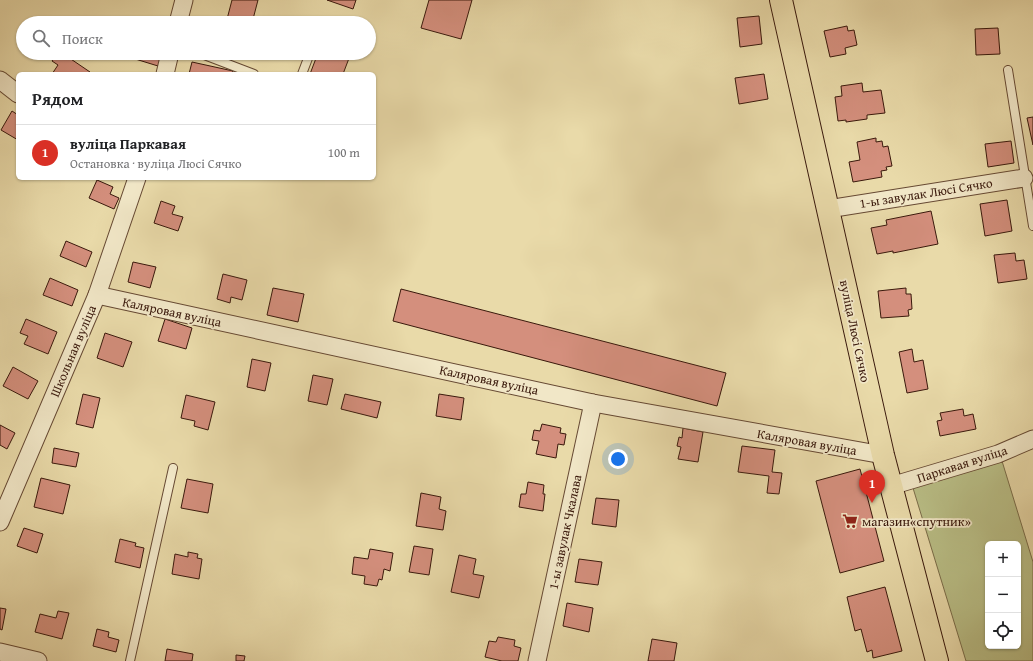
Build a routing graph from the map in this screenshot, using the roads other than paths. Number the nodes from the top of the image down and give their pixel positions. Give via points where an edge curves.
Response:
1 (184, 0) edge
2 (781, 0) edge
3 (180, 16) edge
4 (168, 60) edge
5 (217, 60) edge
6 (307, 60) edge
7 (1008, 70) dead end
8 (165, 72) edge
9 (249, 72) edge
10 (303, 72) edge
11 (0, 80) edge
12 (16, 92) edge
13 (1024, 178) junction
14 (134, 180) edge
15 (828, 209) junction
16 (1033, 226) edge
17 (97, 295) junction
18 (593, 403) junction
19 (1033, 439) edge
20 (883, 456) junction
21 (172, 468) dead end
22 (891, 486) junction
23 (0, 522) edge
24 (0, 652) edge
25 (38, 661) edge
26 (130, 661) edge
27 (536, 661) edge
28 (937, 661) edge

1 - 3 street
2 - 15 main road, вуліца Люсі Сячко
4 - 8 street
5 - 9 lane
6 - 10 lane
7 - 13 lane
11 - 12 street
13 - 15 street, 1-ы завулак Люсі Сячко
13 - 16 lane
14 - 17 street, Школьная вуліца
15 - 20 main road, вуліца Люсі Сячко
17 - 18 street, Каляровая вуліца
17 - 23 street, Школьная вуліца
18 - 20 street, Каляровая вуліца
18 - 27 street, 1-ы завулак Чкалава
19 - 22 street, Паркавая вуліца via 998,454
20 - 22 main road, вуліца Люсі Сячко
21 - 26 lane
22 - 28 main road, вуліца Люсі Сячко
24 - 25 street

